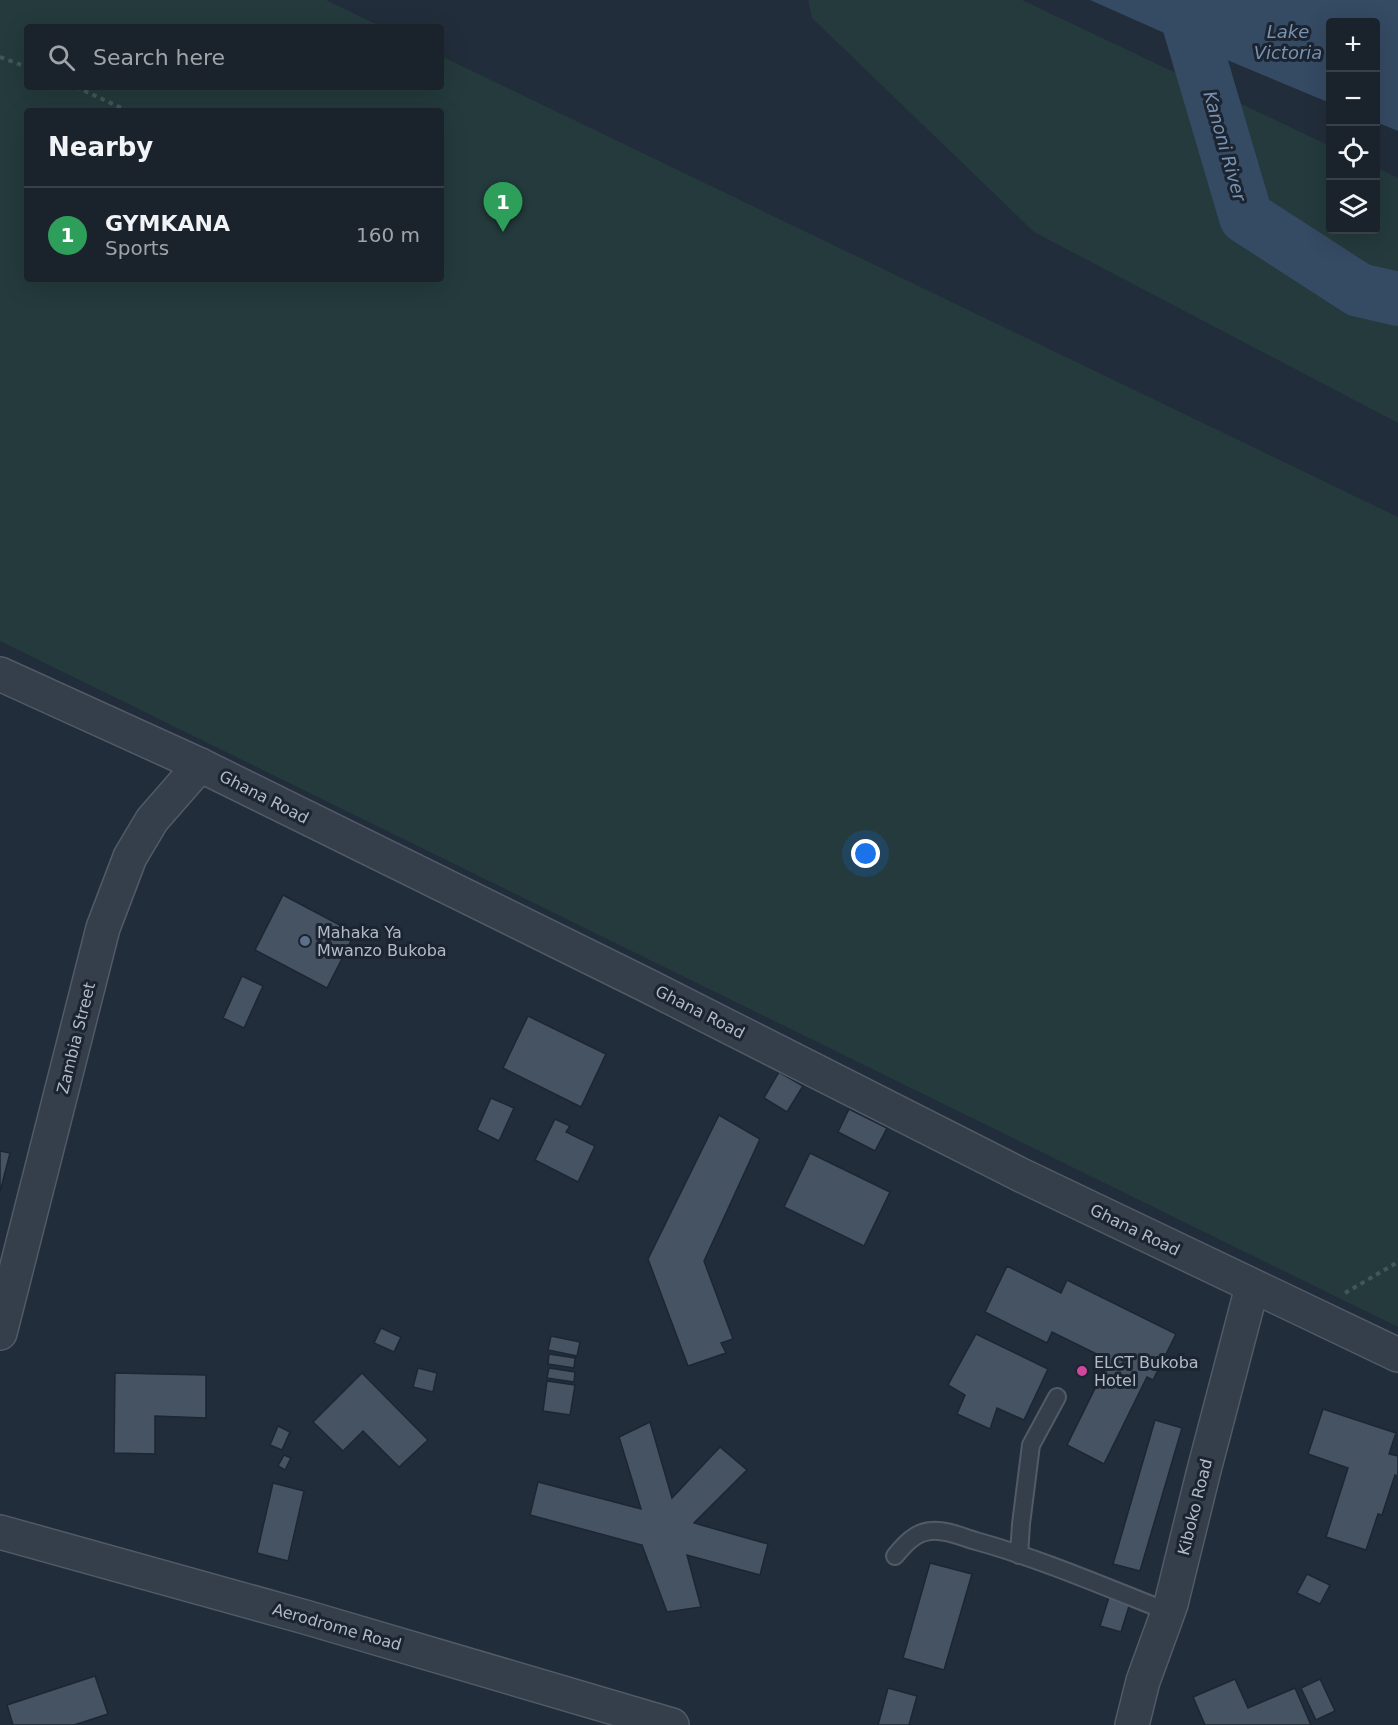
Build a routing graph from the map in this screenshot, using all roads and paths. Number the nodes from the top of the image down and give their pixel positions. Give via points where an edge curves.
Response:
1 (0, 57) edge
2 (24, 66) edge
3 (82, 90) edge
4 (122, 108) edge
5 (0, 674) edge
6 (200, 765) junction
7 (1398, 1262) edge
8 (1252, 1287) junction
9 (1311, 1314) junction
10 (0, 1334) edge
11 (1398, 1355) edge
12 (1057, 1397) dead end
13 (0, 1532) edge
14 (1020, 1555) junction
15 (895, 1556) dead end
16 (1169, 1612) junction
17 (672, 1725) edge
18 (1132, 1725) edge

1 - 2 path
3 - 4 path
5 - 6 street, Ghana Road
6 - 8 street, Ghana Road
6 - 10 street, Zambia Street via 153,820 130,857 104,928
7 - 9 path
8 - 9 street, Ghana Road
8 - 16 street, Kiboko Road
9 - 11 street, Ghana Road
12 - 14 lane via 1032,1445
13 - 17 street, Aerodrome Road
14 - 15 lane via 931,1531 906,1542
14 - 16 lane
16 - 18 street, Kiboko Road via 1143,1681

